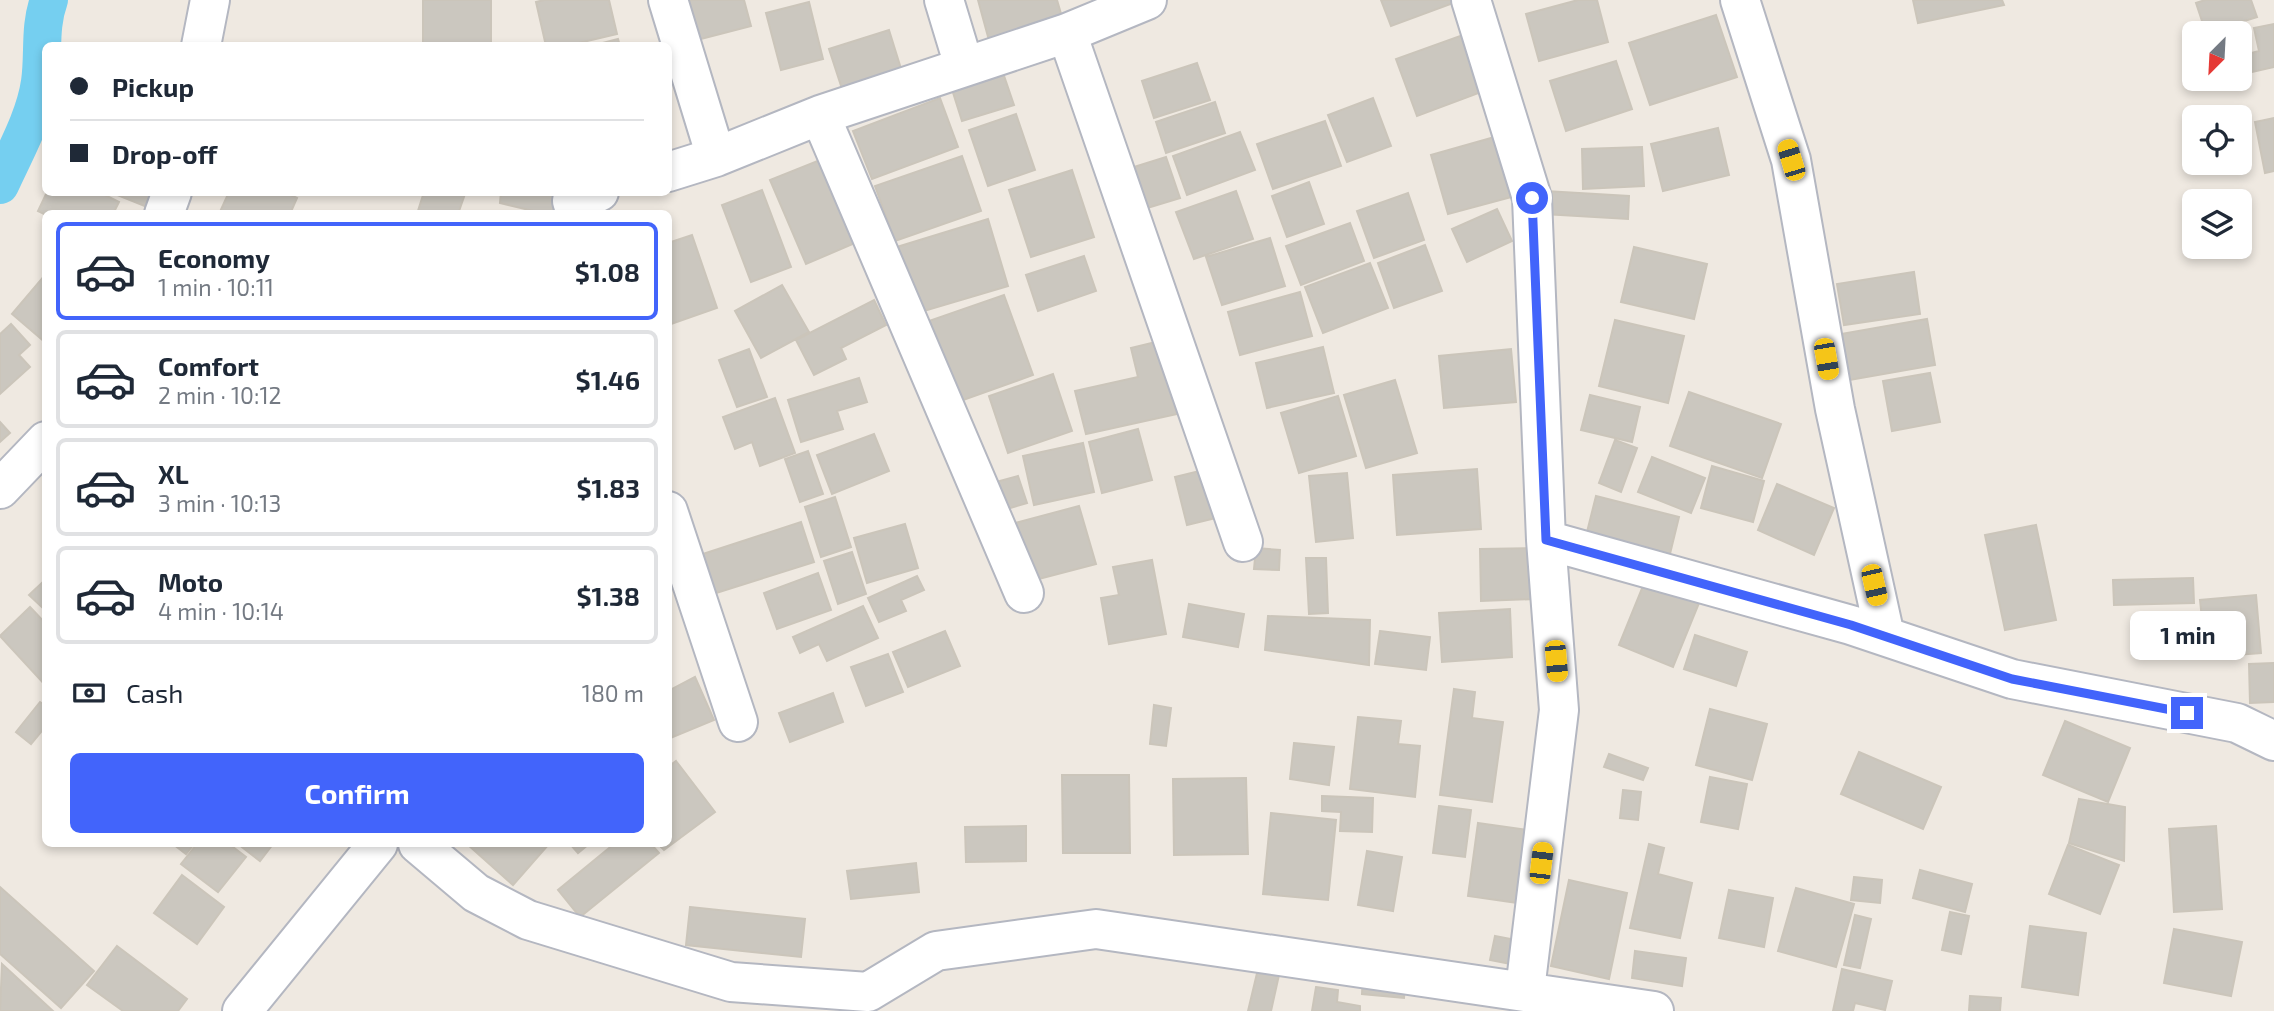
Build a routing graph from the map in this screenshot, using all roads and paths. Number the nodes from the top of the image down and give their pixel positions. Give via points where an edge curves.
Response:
1 (210, 0) edge
2 (668, 0) edge
3 (944, 0) edge
4 (1147, 0) edge
5 (1471, 0) edge
6 (1741, 0) edge
7 (1068, 33) junction
8 (202, 42) edge
9 (964, 66) junction
10 (820, 115) junction
11 (716, 157) junction
12 (672, 171) edge
13 (587, 196) edge
14 (575, 210) edge
15 (42, 445) edge
16 (0, 489) edge
17 (672, 523) edge
18 (1546, 540) junction
19 (1243, 542) dead end
20 (1024, 593) dead end
21 (1885, 636) junction
22 (738, 722) dead end
23 (2274, 741) edge
24 (376, 847) edge
25 (422, 847) edge
26 (1525, 990) junction
27 (242, 1011) edge
28 (1654, 1011) edge

1 - 8 street
2 - 11 street
3 - 9 street
4 - 7 street
5 - 18 street via 1532,198
6 - 21 street via 1791,160 1835,409
7 - 9 street
7 - 19 street
9 - 10 street
10 - 11 street
10 - 20 street
11 - 12 street
13 - 14 street via 572,201
15 - 16 street
17 - 22 street
18 - 21 street
18 - 26 street via 1559,710
21 - 23 street via 2012,679 2237,723
24 - 27 street
25 - 26 street via 476,893 528,920 731,982 868,992 936,951 1096,929
26 - 28 street

